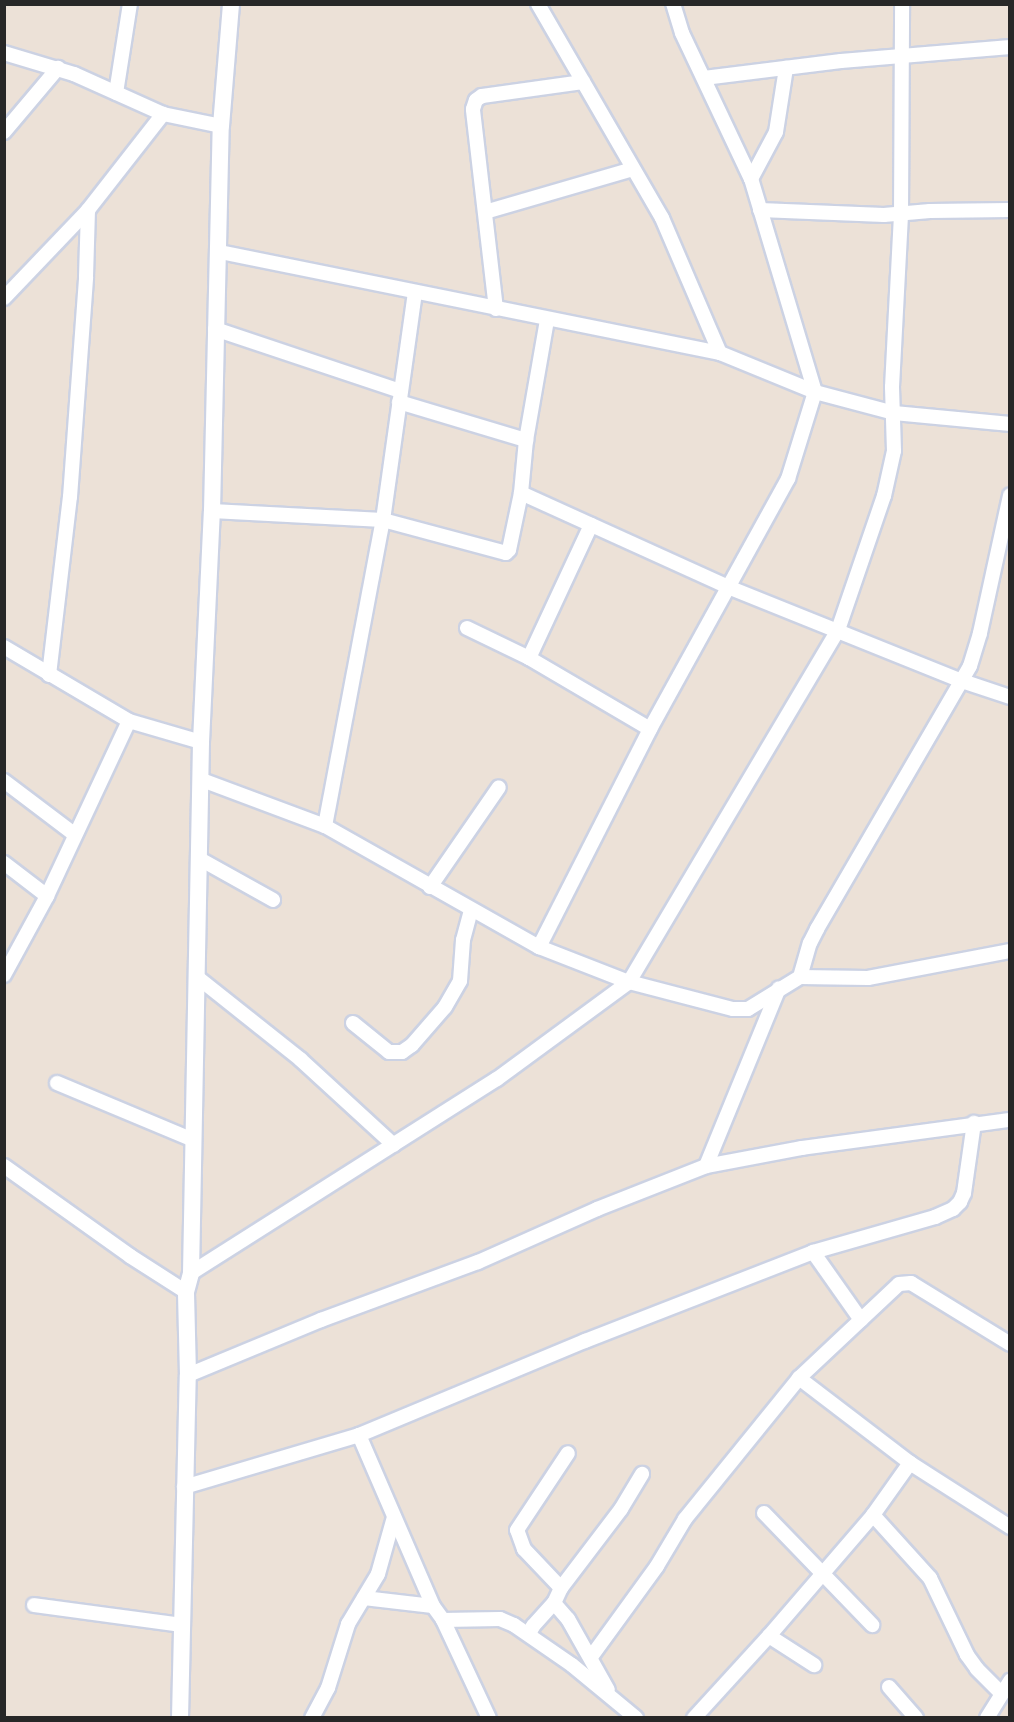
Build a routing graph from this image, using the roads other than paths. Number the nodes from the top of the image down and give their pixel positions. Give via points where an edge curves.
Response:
1 (130, 4) edge
2 (231, 4) edge
3 (538, 4) edge
4 (673, 4) edge
5 (902, 4) edge
6 (1010, 47) edge
7 (4, 53) edge
8 (904, 55) junction
9 (58, 68) junction
10 (786, 68) junction
11 (704, 78) junction
12 (583, 82) junction
13 (116, 93) junction
14 (163, 114) junction
15 (221, 126) junction
16 (4, 132) edge
17 (633, 169) junction
18 (751, 179) junction
19 (88, 210) junction
20 (760, 210) junction
21 (1010, 210) edge
22 (485, 212) junction
23 (901, 215) junction
24 (220, 252) junction
25 (415, 292) junction
26 (4, 298) edge
27 (496, 309) junction
28 (547, 320) junction
29 (215, 329) junction
30 (720, 353) junction
31 (815, 392) junction
32 (399, 397) junction
33 (894, 413) junction
34 (1010, 424) edge
35 (526, 440) junction
36 (521, 494) junction
37 (1010, 495) edge
38 (212, 511) junction
39 (383, 520) junction
40 (591, 525) junction
41 (728, 587) junction
42 (467, 628) dead end
43 (838, 630) junction
44 (4, 647) edge
45 (530, 658) junction
46 (49, 675) junction
47 (962, 681) junction
48 (1010, 697) edge
49 (129, 721) junction
50 (650, 729) junction
51 (201, 742) junction
52 (202, 780) junction
53 (4, 781) edge
54 (499, 787) dead end
55 (325, 826) junction
56 (74, 834) junction
57 (198, 858) junction
58 (4, 863) edge
59 (430, 887) junction
60 (47, 896) junction
61 (273, 900) dead end
62 (471, 911) junction
63 (538, 947) junction
64 (1010, 951) edge
65 (6, 970) edge
66 (197, 977) junction
67 (800, 977) junction
68 (629, 982) junction
69 (779, 988) junction
70 (353, 1023) dead end
71 (57, 1083) dead end
72 (1010, 1120) edge
73 (974, 1124) junction
74 (191, 1139) junction
75 (394, 1145) junction
76 (4, 1166) edge
77 (706, 1166) junction
78 (813, 1252) junction
79 (190, 1273) junction
80 (186, 1292) junction
81 (861, 1320) junction
82 (1010, 1344) edge
83 (188, 1375) junction
84 (800, 1378) junction
85 (359, 1435) junction
86 (568, 1453) dead end
87 (910, 1463) junction
88 (642, 1474) dead end
89 (184, 1487) junction
90 (764, 1513) dead end
91 (873, 1515) junction
92 (394, 1516) junction
93 (1010, 1527) edge
94 (823, 1573) junction
95 (561, 1588) junction
96 (364, 1598) junction
97 (554, 1604) junction
98 (34, 1605) dead end
99 (433, 1606) junction
100 (443, 1620) junction
101 (872, 1624) dead end
102 (181, 1625) junction
103 (529, 1634) junction
104 (769, 1636) junction
105 (591, 1657) junction
106 (814, 1665) dead end
107 (1010, 1682) edge
108 (889, 1687) dead end
109 (611, 1694) junction
110 (1002, 1694) junction
111 (994, 1715) edge
112 (180, 1718) edge
113 (312, 1718) edge
114 (489, 1718) edge
115 (636, 1718) edge
116 (694, 1718) edge
117 (916, 1718) edge

1 - 13 street
2 - 15 street
3 - 12 street
4 - 11 street
5 - 8 street
6 - 8 street
7 - 9 street
8 - 10 street
8 - 23 street
9 - 13 street
9 - 16 street
10 - 11 street
10 - 18 street via 776,132
11 - 18 street
12 - 17 street
12 - 22 street via 476,100 473,109
13 - 14 street
14 - 15 street
14 - 19 street
15 - 24 street
17 - 22 street
17 - 30 street via 662,218
18 - 20 street
19 - 26 street
19 - 46 street via 70,497
20 - 23 street
20 - 31 street
21 - 23 street
22 - 27 street
23 - 33 street
24 - 25 street
24 - 29 street
25 - 27 street
25 - 32 street
27 - 28 street
28 - 30 street
28 - 35 street
29 - 32 street
29 - 38 street
30 - 31 street
31 - 33 street
31 - 41 street via 788,479
32 - 35 street
32 - 39 street
33 - 34 street
33 - 43 street via 894,451 884,496
35 - 36 street
36 - 39 street via 506,553
36 - 40 street
37 - 47 street via 980,633
38 - 39 street
38 - 51 street
39 - 55 street
40 - 41 street
40 - 45 street
41 - 43 street
41 - 50 street
42 - 45 street
43 - 47 street
43 - 68 street
44 - 46 street
45 - 50 street
46 - 49 street
47 - 48 street
47 - 67 street via 817,929
49 - 51 street
49 - 56 street
50 - 63 street
51 - 52 street
52 - 55 street
52 - 57 street
53 - 56 street
54 - 59 street
55 - 59 street
56 - 60 street
57 - 61 street
57 - 66 street
58 - 60 street
59 - 62 street
60 - 65 street
62 - 63 street
62 - 70 street via 463,940 460,981 445,1007 412,1045 402,1052 389,1052
63 - 68 street
64 - 67 street via 868,978
66 - 74 street
66 - 75 street via 300,1059
67 - 69 street
68 - 69 street via 741,1011
68 - 75 street via 497,1079
69 - 77 street
71 - 74 street
72 - 73 street
73 - 77 street
73 - 78 street via 964,1193 953,1209
74 - 79 street
75 - 79 street
76 - 80 street
77 - 83 street via 478,1262
78 - 81 street
78 - 85 street
79 - 80 street
80 - 83 street
81 - 82 street via 899,1284 911,1283
81 - 84 street
83 - 89 street
84 - 87 street
84 - 105 street via 685,1519 657,1566
85 - 89 street
85 - 92 street
86 - 95 street via 517,1530 524,1549
87 - 91 street
87 - 93 street
88 - 95 street via 621,1509
89 - 102 street
90 - 94 street
91 - 94 street
91 - 110 street via 930,1578 967,1655
92 - 96 street via 378,1574
92 - 99 street
94 - 101 street
94 - 104 street
95 - 97 street
96 - 99 street
96 - 113 street via 348,1624 328,1688
97 - 103 street
97 - 105 street via 568,1618
98 - 102 street
99 - 100 street
100 - 103 street via 500,1619
100 - 114 street
102 - 112 street
103 - 109 street
104 - 106 street
104 - 116 street
105 - 109 street
107 - 110 street
108 - 117 street
109 - 115 street
110 - 111 street

